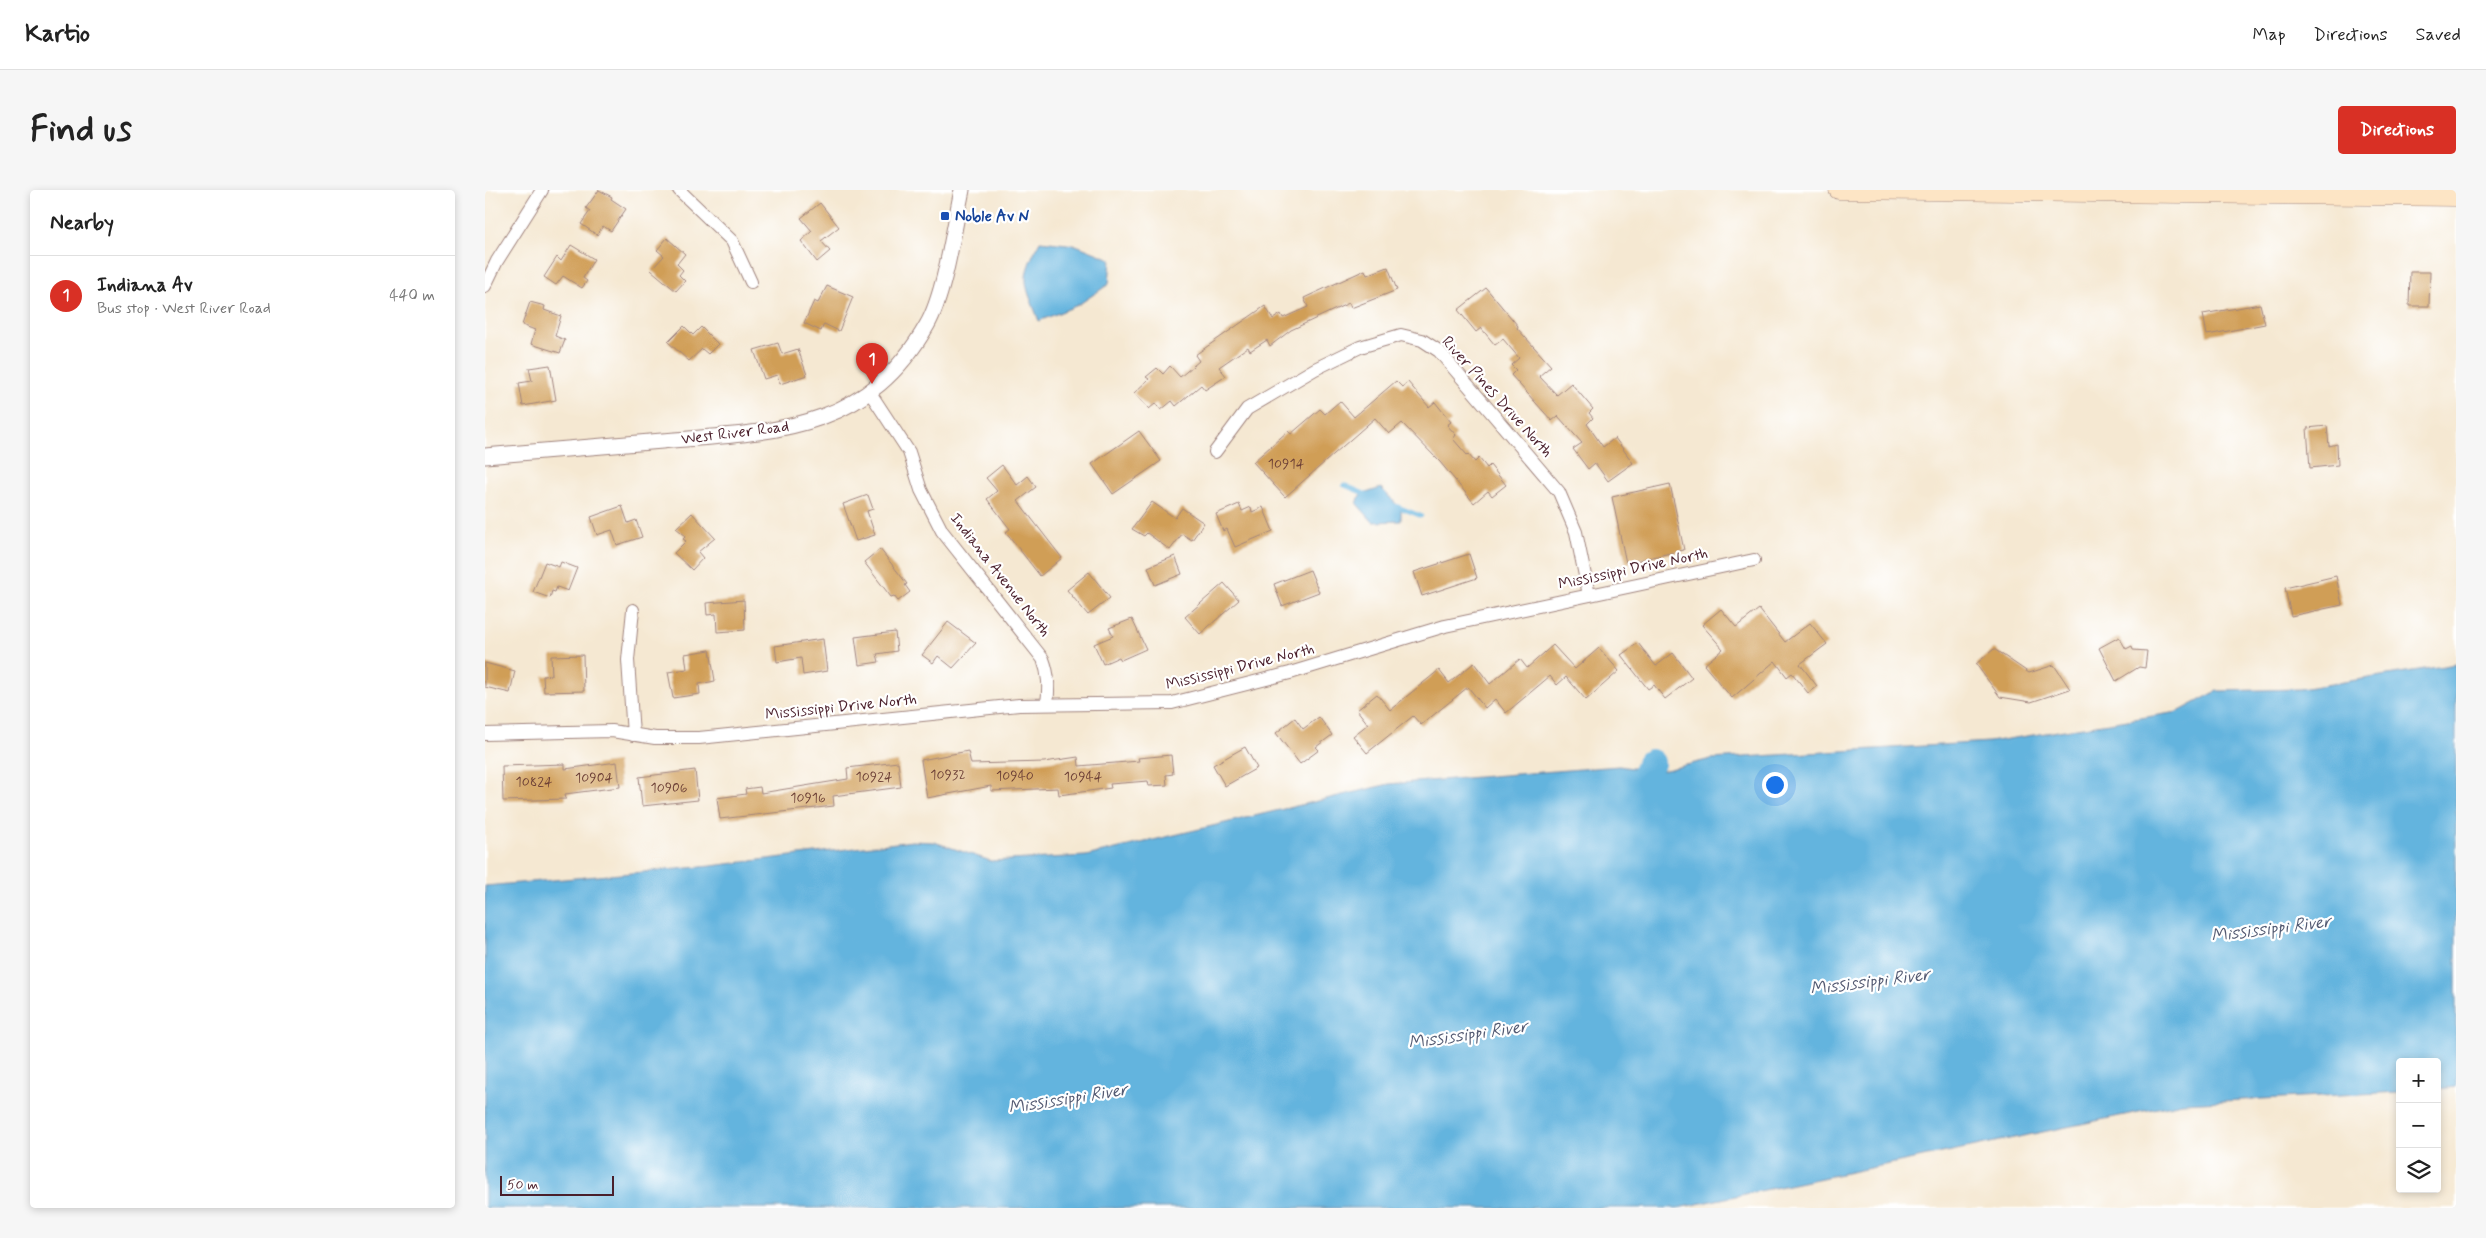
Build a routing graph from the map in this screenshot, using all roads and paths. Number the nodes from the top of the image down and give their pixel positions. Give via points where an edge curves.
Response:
1 (542, 190) edge
2 (679, 190) edge
3 (962, 190) edge
4 (1838, 190) edge
5 (2351, 193) edge
6 (2456, 197) edge
7 (751, 282) dead end
8 (485, 286) edge
9 (869, 391) junction
10 (1215, 452) dead end
11 (485, 456) edge
12 (1754, 560) dead end
13 (1589, 595) junction
14 (633, 610) dead end
15 (1047, 704) junction
16 (485, 734) edge
17 (633, 735) junction

1 - 8 street
2 - 7 street via 732,241
3 - 9 street, West River Road via 929,323 904,360
4 - 5 main road
5 - 6 main road
9 - 11 street, West River Road via 839,410 811,422 761,432
9 - 15 street, Indiana Avenue North via 909,452 921,490 942,531 1043,659 1048,672
10 - 13 street, River Pines Drive North via 1247,410 1315,369 1360,347 1401,335 1422,340 1439,351 1559,492 1576,532
12 - 13 street, Mississippi Drive North
13 - 15 street, Mississippi Drive North via 1445,626 1290,673 1172,703
14 - 17 street via 628,660
15 - 17 street, Mississippi Drive North via 1019,704 699,738
16 - 17 street, Mississippi Drive North via 612,731

